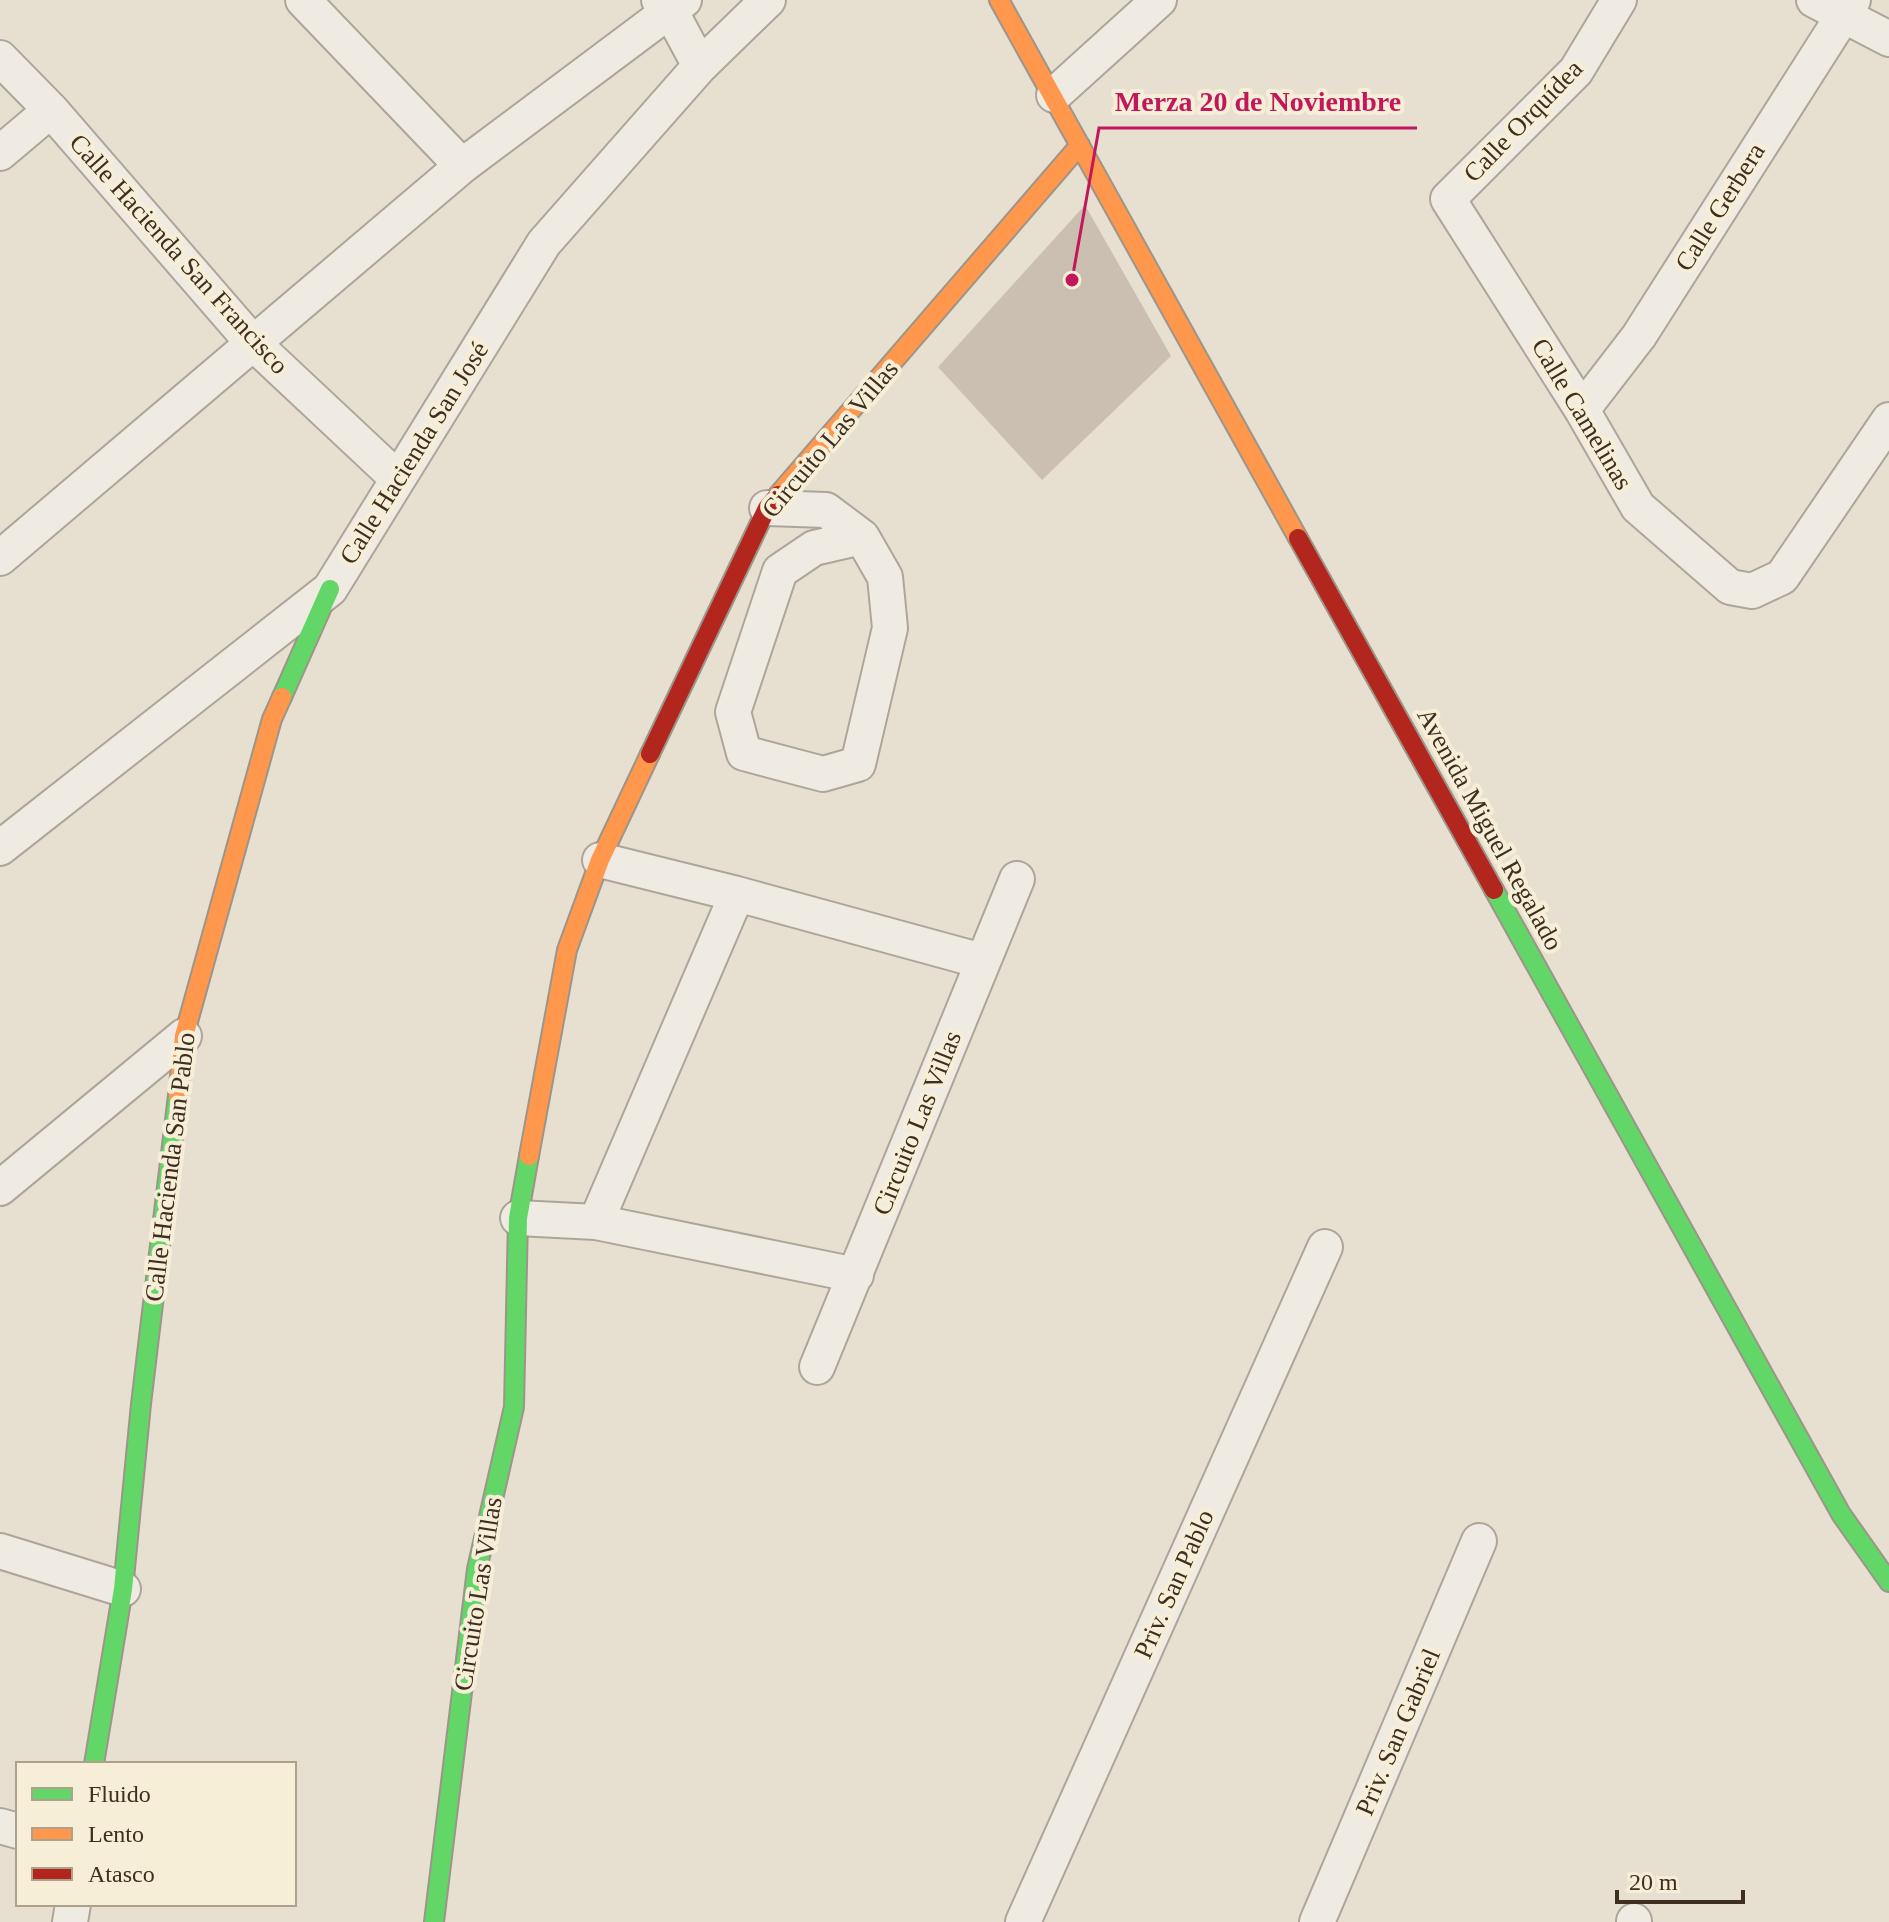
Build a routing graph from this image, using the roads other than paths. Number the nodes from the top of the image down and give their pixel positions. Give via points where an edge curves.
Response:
1 (303, 0) edge
2 (999, 0) edge
3 (1159, 0) edge
4 (1619, 0) edge
5 (671, 4) edge
6 (1836, 5) edge
7 (748, 7) edge
8 (1889, 39) edge
9 (0, 58) edge
10 (700, 66) junction
11 (1054, 95) junction
12 (51, 110) junction
13 (1080, 145) junction
14 (0, 153) edge
15 (462, 166) junction
16 (1448, 199) joint
17 (253, 343) junction
18 (1582, 410) junction
19 (1889, 420) edge
20 (397, 478) junction
21 (767, 508) junction
22 (862, 537) junction
23 (0, 558) edge
24 (330, 589) junction
25 (0, 848) edge
26 (600, 860) junction
27 (1017, 879) dead end
28 (737, 894) junction
29 (982, 961) junction
30 (184, 1036) junction
31 (0, 1188) edge
32 (518, 1218) junction
33 (596, 1222) junction
34 (1325, 1247) dead end
35 (856, 1275) junction
36 (817, 1367) dead end
37 (1479, 1541) dead end
38 (0, 1551) edge
39 (1889, 1582) edge
40 (123, 1589) junction
41 (94, 1762) edge
42 (434, 1922) edge
43 (1023, 1922) edge
44 (1317, 1922) edge

1 - 15 street
2 - 11 street, Avenida Miguel Regalado
3 - 11 street
4 - 16 street, Calle Orquídea via 1576,71
5 - 10 street
5 - 15 street
6 - 8 street
6 - 18 street, Calle Gerbera via 1639,336
7 - 10 street, Calle Hacienda San José
9 - 12 street, Calle Hacienda San Francisco
10 - 20 street, Calle Hacienda San José via 544,243
11 - 13 street, Avenida Miguel Regalado
12 - 14 street
12 - 17 street, Calle Hacienda San Francisco
13 - 21 street, Circuito Las Villas
13 - 39 street, Avenida Miguel Regalado via 1841,1514
15 - 17 street
16 - 18 street, Calle Camelinas
17 - 20 street, Calle Hacienda San Francisco
17 - 23 street
18 - 19 street, Calle Camelinas via 1638,507 1730,587 1752,591 1782,577
20 - 24 street, Calle Hacienda San José
21 - 22 street via 826,510
21 - 26 street, Circuito Las Villas
22 - 22 street via 885,577 890,628 858,764 823,774 744,753 733,712 780,571 814,548
24 - 25 street, Calle Hacienda San José
24 - 30 street, Calle Hacienda San Pablo via 272,719
26 - 28 street
26 - 32 street, Circuito Las Villas via 567,950
27 - 29 street, Circuito Las Villas
28 - 29 street
28 - 33 street
29 - 35 street, Circuito Las Villas
30 - 31 street
30 - 40 street, Calle Hacienda San Pablo
32 - 33 street
32 - 42 street, Circuito Las Villas via 514,1407 477,1569
33 - 35 street
34 - 43 street, Priv. San Pablo
35 - 36 street, Circuito Las Villas
37 - 44 street, Priv. San Gabriel
38 - 40 street
40 - 41 street, Calle Hacienda San Pablo

